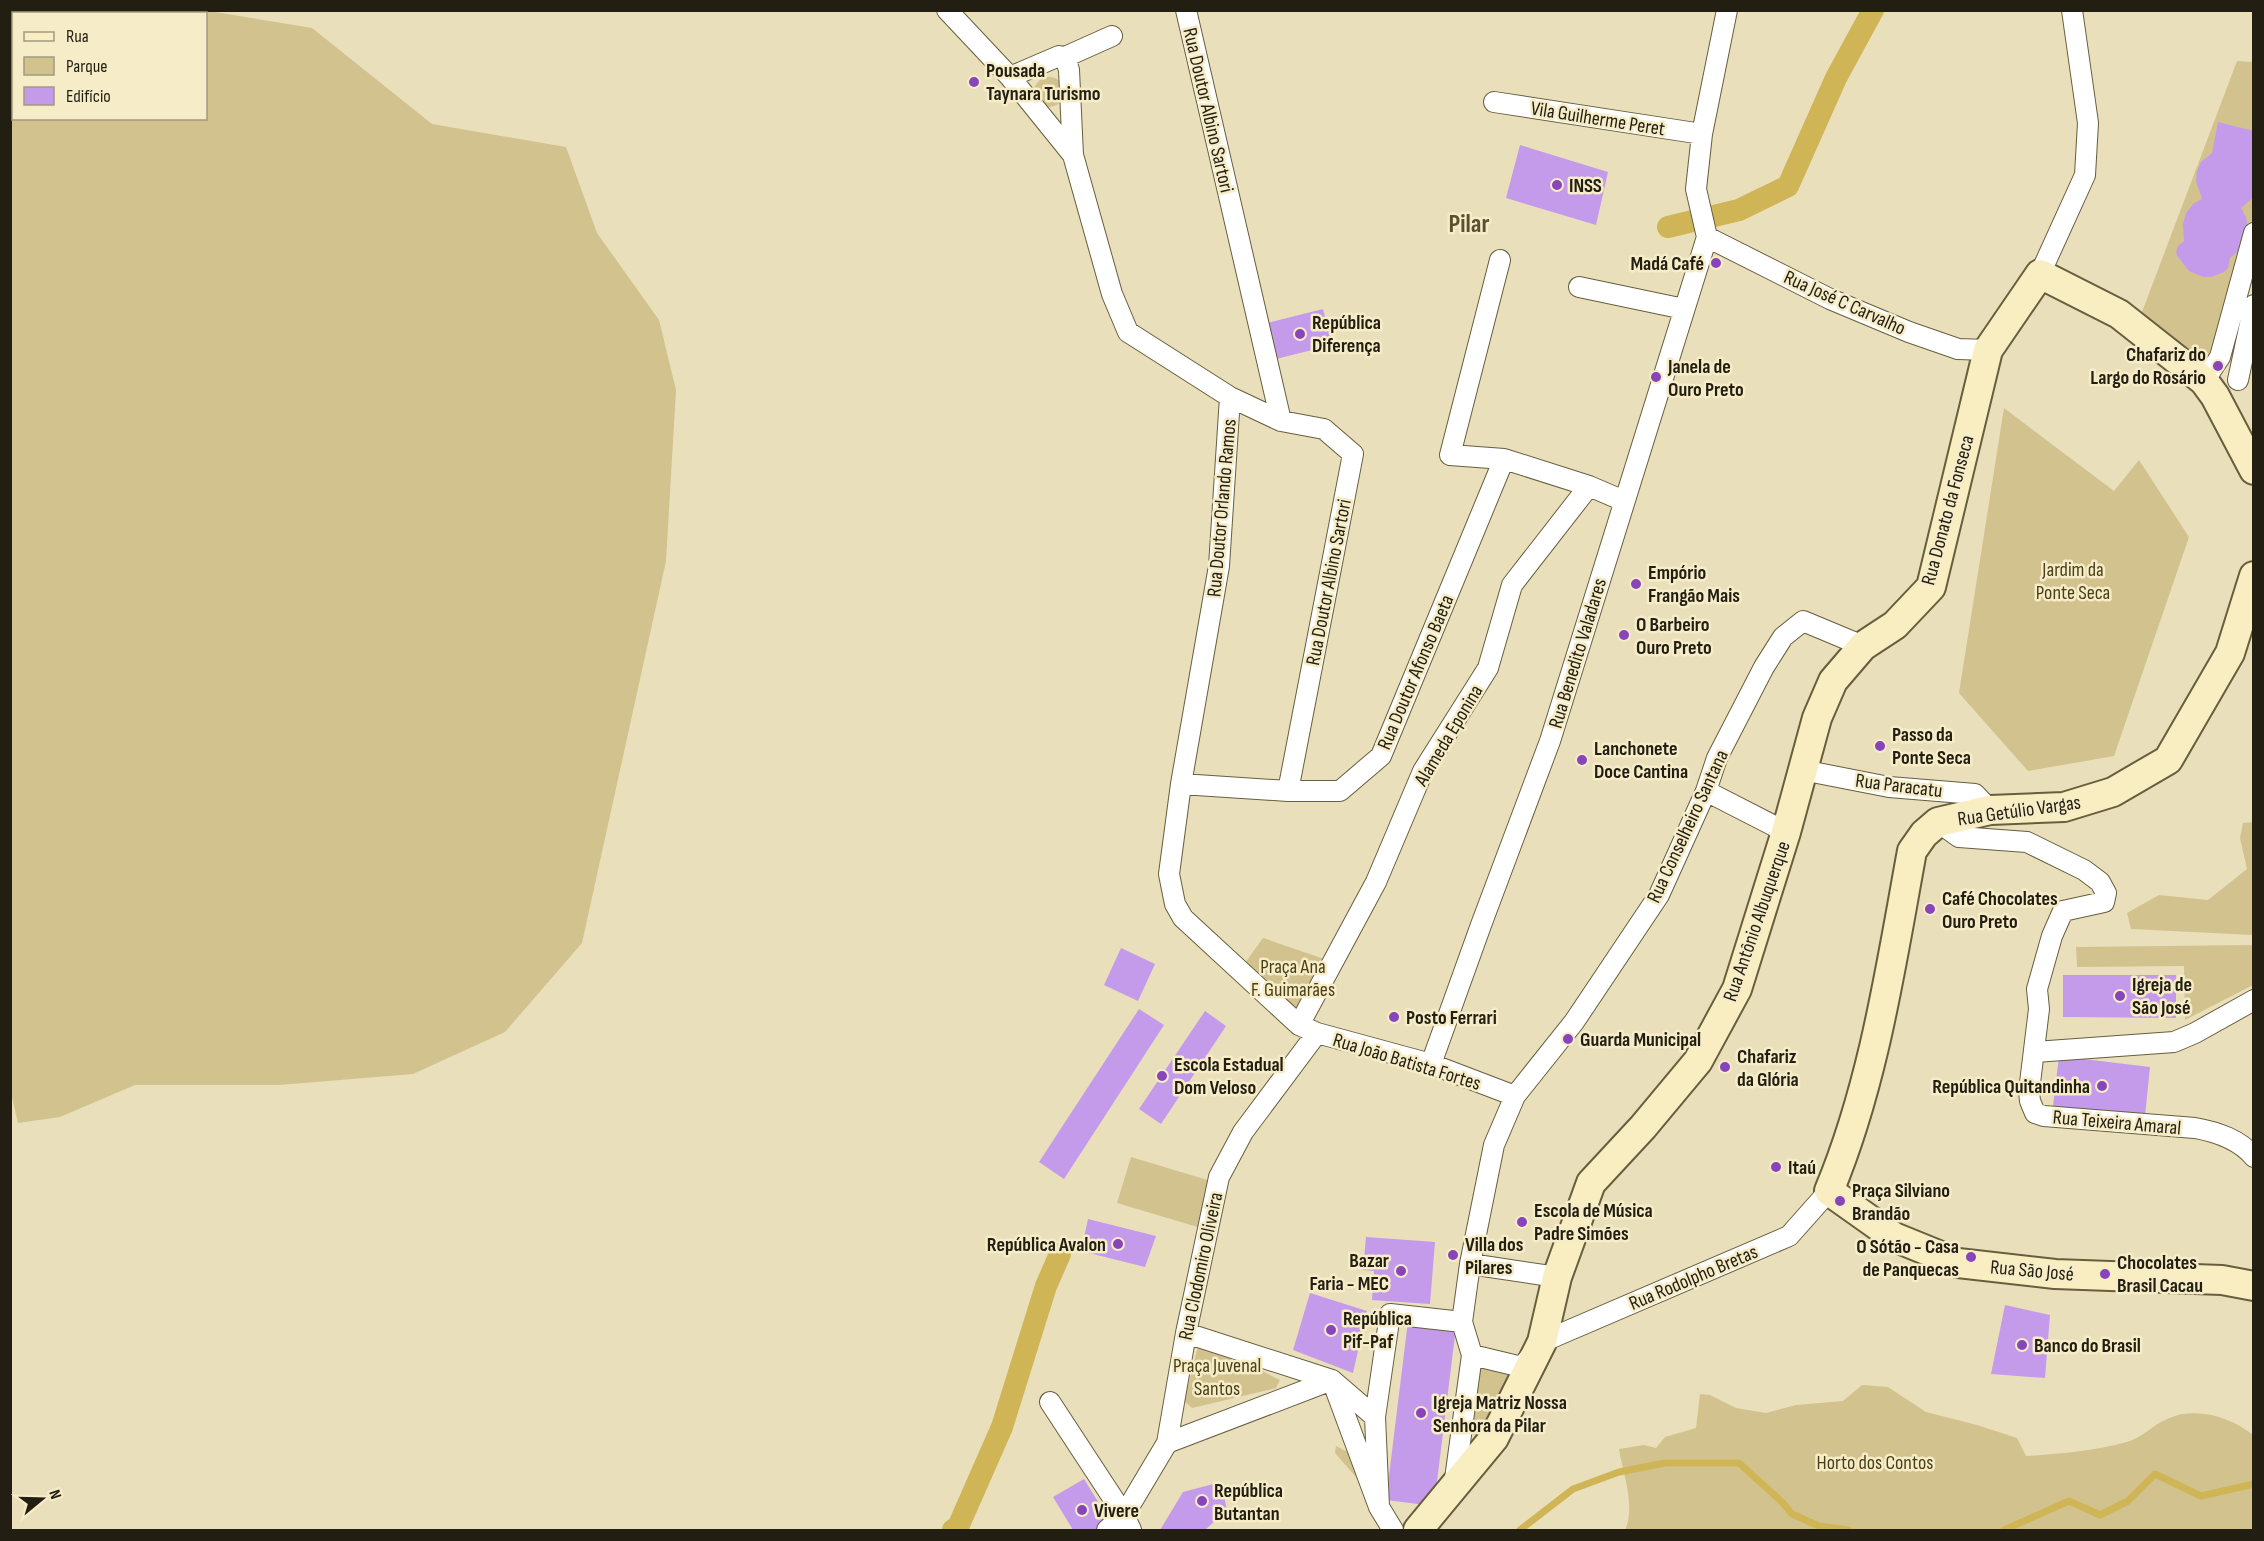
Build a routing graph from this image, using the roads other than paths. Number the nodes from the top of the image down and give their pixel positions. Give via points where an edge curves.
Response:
1 (947, 10) edge
2 (1186, 10) edge
3 (1727, 10) edge
4 (2072, 10) edge
5 (1112, 36) dead end
6 (1065, 57) junction
7 (1010, 77) junction
8 (1494, 102) dead end
9 (1702, 134) junction
10 (1072, 155) junction
11 (2253, 233) edge
12 (1707, 234) junction
13 (1500, 261) dead end
14 (2040, 274) junction
15 (1580, 287) dead end
16 (2253, 304) edge
17 (1684, 309) junction
18 (1988, 350) junction
19 (2246, 378) edge
20 (2210, 388) junction
21 (1230, 397) junction
22 (1281, 421) junction
23 (1504, 459) junction
24 (2253, 470) edge
25 (1589, 486) junction
26 (1624, 501) junction
27 (2253, 576) edge
28 (1863, 646) junction
29 (1802, 770) junction
30 (1181, 784) junction
31 (1288, 790) junction
32 (1706, 791) junction
33 (1990, 810) junction
34 (1938, 822) junction
35 (1786, 832) junction
36 (2253, 1000) edge
37 (1308, 1029) junction
38 (2035, 1052) junction
39 (1431, 1064) junction
40 (1515, 1096) junction
41 (2253, 1157) edge
42 (1829, 1191) junction
43 (1470, 1264) junction
44 (1557, 1277) junction
45 (2253, 1287) edge
46 (1462, 1322) junction
47 (1186, 1333) junction
48 (1542, 1342) junction
49 (1472, 1354) junction
50 (1332, 1380) junction
51 (1050, 1402) dead end
52 (1375, 1417) junction
53 (1167, 1443) junction
54 (1444, 1498) junction
55 (1379, 1507) junction
56 (1127, 1523) edge
57 (1107, 1530) edge
58 (1394, 1530) edge
59 (1418, 1530) edge

1 - 7 street, Rua Doutor Orlando Ramos
2 - 22 street, Rua Doutor Albino Sartori
3 - 9 street
4 - 14 street via 2088,123 2085,175
5 - 6 street
6 - 7 street
6 - 10 street via 1069,70
7 - 10 street, Rua Doutor Orlando Ramos
8 - 9 street, Vila Guilherme Peret
9 - 12 street via 1696,189
10 - 21 street, Rua Doutor Orlando Ramos via 1112,294 1128,332
11 - 20 street
12 - 17 street, Rua Benedito Valadares
12 - 18 street, Rua José C Carvalho via 1830,299 1909,332 1958,349
13 - 23 street via 1450,455
14 - 18 street
14 - 20 street via 2119,314
15 - 17 street
16 - 19 street
17 - 26 street, Rua Benedito Valadares
18 - 28 street, Rua Donato da Fonseca via 1930,587 1895,625
19 - 20 street
20 - 24 street
21 - 22 street, Rua Doutor Albino Sartori
21 - 30 street, Rua Doutor Orlando Ramos via 1219,566
22 - 31 street, Rua Doutor Albino Sartori via 1324,429 1353,454
23 - 25 street
23 - 31 street, Rua Doutor Afonso Baeta via 1381,756 1340,791
25 - 26 street
25 - 37 street, Alameda Eponina via 1512,585 1488,668 1423,771
26 - 39 street, Rua Benedito Valadares via 1550,741
27 - 33 street, Rua Getúlio Vargas via 2230,653 2168,760 2113,792 2064,807
28 - 29 street, Rua Donato da Fonseca via 1833,681
28 - 32 street, Rua Conselheiro Santana via 1803,621 1782,637 1717,758
29 - 33 street, Rua Paracatu via 1889,787 1975,794
29 - 35 street, Rua Antônio Albuquerque
30 - 31 street, Rua Doutor Afonso Baeta
30 - 37 street, Rua Doutor Orlando Ramos via 1168,874 1175,904 1183,918
32 - 35 street
32 - 40 street, Rua Conselheiro Santana via 1659,895 1574,1022
33 - 34 street, Rua Getúlio Vargas
34 - 38 street via 1959,837 2027,843 2084,870 2100,882 2106,893 2104,902 2063,911 2058,921 2037,989
34 - 42 street, Rua Getúlio Vargas via 1912,851 1887,987 1857,1112
35 - 44 street, Rua Antônio Albuquerque via 1737,989 1698,1062 1591,1183
36 - 38 street via 2174,1042
37 - 39 street, Rua João Batista Fortes
37 - 47 street, Rua Clodomiro Oliveira via 1219,1177
38 - 41 street, Rua Teixeira Amaral via 2029,1091 2035,1113 2204,1130 2230,1139
39 - 40 street, Rua João Batista Fortes
40 - 43 street, Rua Conselheiro Santana via 1494,1145
42 - 45 street, Rua São José via 1894,1237 1958,1263 2055,1274 2222,1280
42 - 48 street, Rua Rodolpho Bretas via 1789,1236
43 - 44 street
43 - 46 street, Rua Conselheiro Santana
44 - 48 street, Rua Antônio Albuquerque
46 - 49 street
46 - 52 street via 1390,1314
47 - 50 street
47 - 53 street, Rua Clodomiro Oliveira
48 - 49 street via 1522,1367
48 - 54 street, Rua Antônio Albuquerque via 1494,1438
49 - 54 street via 1454,1485
50 - 52 street
50 - 53 street
50 - 55 street
51 - 56 street
52 - 55 street
53 - 56 street, Rua Clodomiro Oliveira
54 - 59 street, Rua Antônio Albuquerque
55 - 58 street
56 - 57 street, Rua Clodomiro Oliveira

